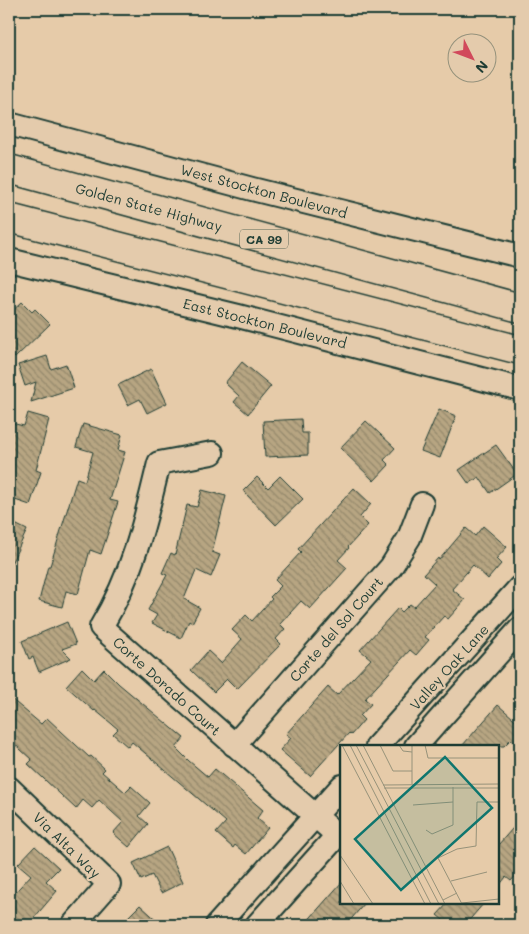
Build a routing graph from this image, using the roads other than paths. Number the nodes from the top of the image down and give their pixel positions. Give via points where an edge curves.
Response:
1 (9, 124) edge
2 (9, 169) edge
3 (9, 218) edge
4 (520, 256) edge
5 (9, 260) edge
6 (520, 308) edge
7 (520, 350) edge
8 (520, 389) edge
9 (212, 453) dead end
10 (422, 504) dead end
11 (520, 587) edge
12 (520, 629) edge
13 (234, 745) junction
14 (378, 745) edge
15 (417, 745) edge
16 (9, 788) edge
17 (340, 788) edge
18 (315, 816) junction
19 (339, 832) edge
20 (73, 925) edge
21 (217, 925) edge
22 (257, 925) edge

1 - 4 street, West Stockton Boulevard
2 - 6 highway, Golden State Highway / CA 99
3 - 7 highway
5 - 8 street, East Stockton Boulevard
9 - 13 street, Corte Dorado Court via 159,463 134,558 102,627
10 - 13 street, Corte del Sol Court via 409,538 391,567
11 - 14 street, Valley Oak Lane
12 - 15 street, Valley Oak Lane
13 - 18 street, Corte Dorado Court
16 - 20 street, Via Alta Way via 109,884
17 - 18 street
18 - 19 street, Corte Dorado Court
18 - 21 street
19 - 22 street

